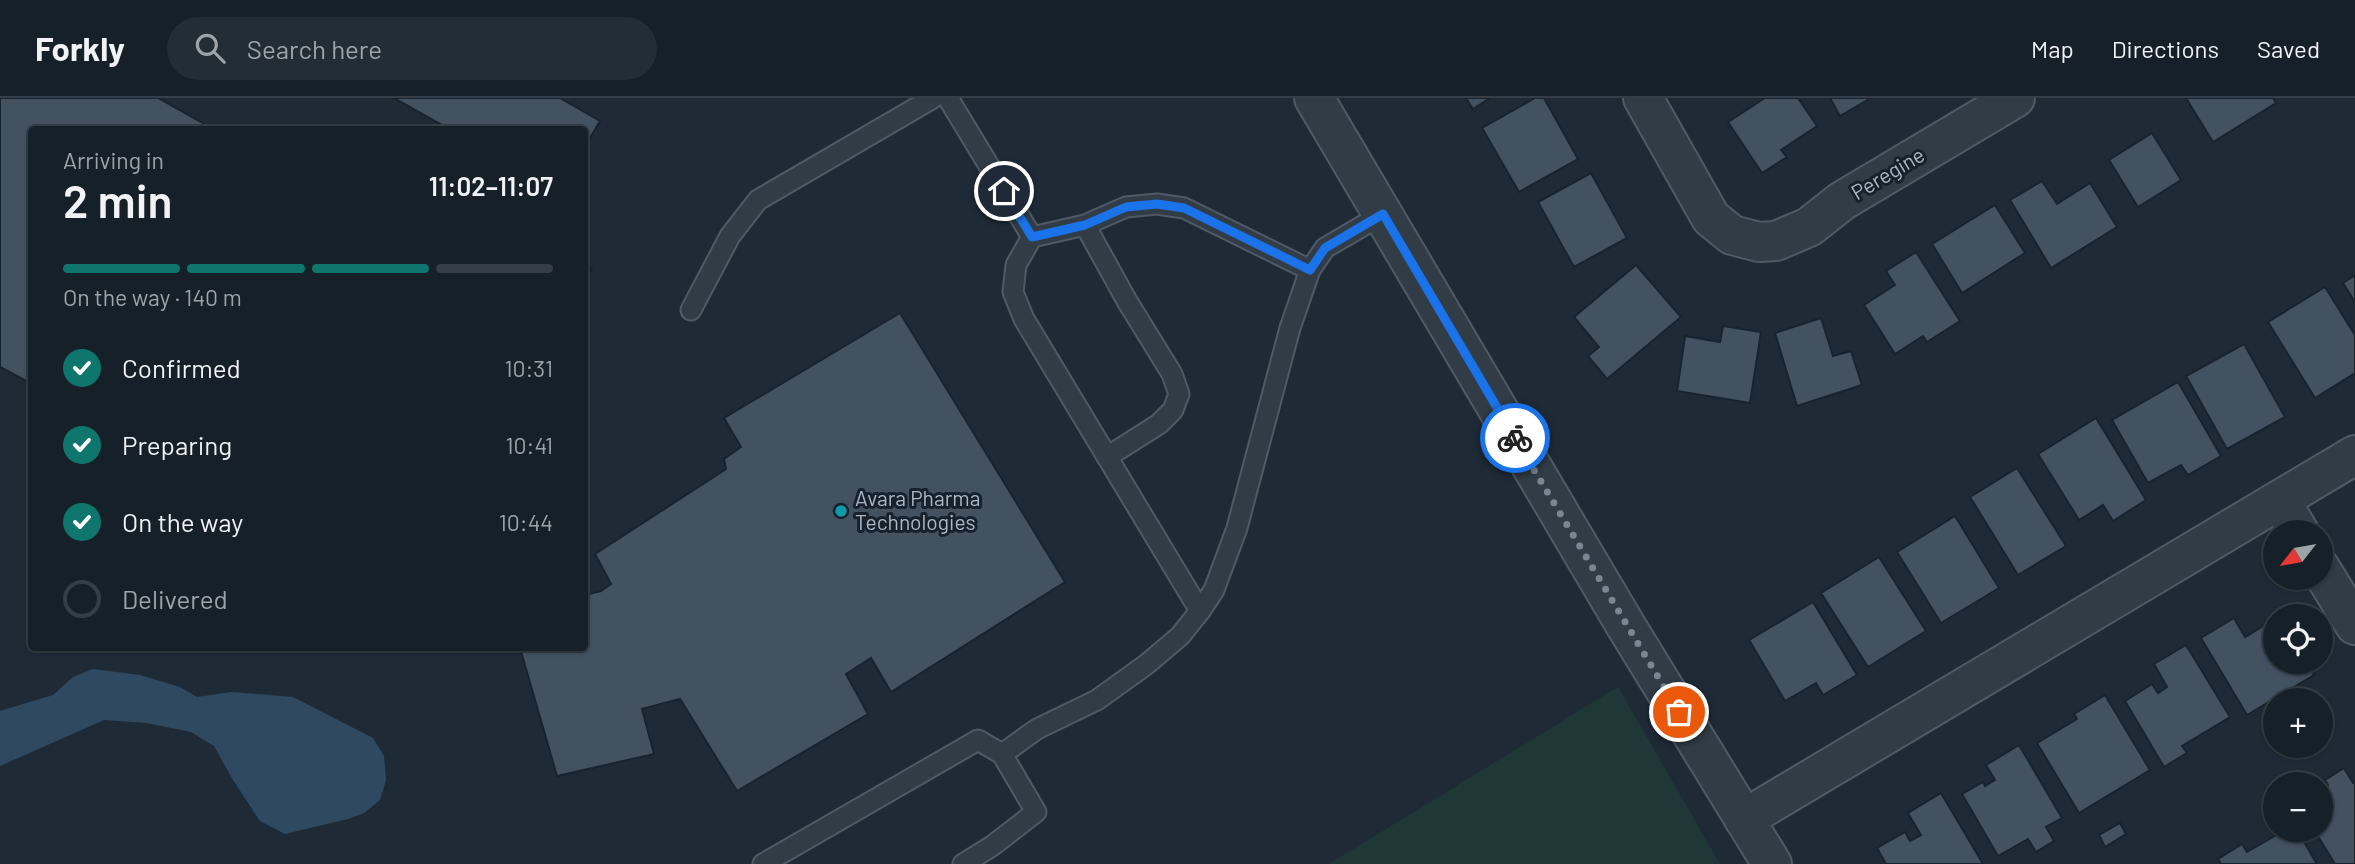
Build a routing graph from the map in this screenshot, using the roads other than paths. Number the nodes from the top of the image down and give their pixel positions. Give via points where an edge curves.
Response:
1 (933, 98) edge
2 (948, 98) edge
3 (1314, 98) edge
4 (1643, 98) edge
5 (2015, 98) edge
6 (1383, 214) junction
7 (1085, 225) junction
8 (1032, 237) junction
9 (1310, 270) junction
10 (691, 310) dead end
11 (2355, 455) edge
12 (1107, 457) junction
13 (2280, 500) junction
14 (2292, 520) edge
15 (2333, 589) edge
16 (1200, 611) junction
17 (2355, 625) edge
18 (1002, 754) junction
19 (1744, 820) junction
20 (763, 864) edge
21 (963, 864) edge
22 (1772, 864) edge

1 - 10 lane via 758,200 730,236
2 - 8 lane
3 - 6 street
4 - 5 street, Peregine via 1711,218 1732,235 1759,242 1776,241 1809,227 1843,201
6 - 9 lane via 1325,248
6 - 19 street
7 - 8 lane
7 - 9 lane via 1126,207 1157,204 1184,208
7 - 12 lane via 1172,374 1179,394 1173,410 1159,424
8 - 12 lane via 1016,265 1013,292 1024,319
9 - 16 lane via 1237,528 1214,590
11 - 13 street
12 - 16 lane
13 - 14 street
13 - 19 street
15 - 17 street
16 - 18 lane via 1180,636 1147,664 1097,700 1037,729
18 - 20 lane via 978,740
18 - 21 lane via 1035,812
19 - 22 street

